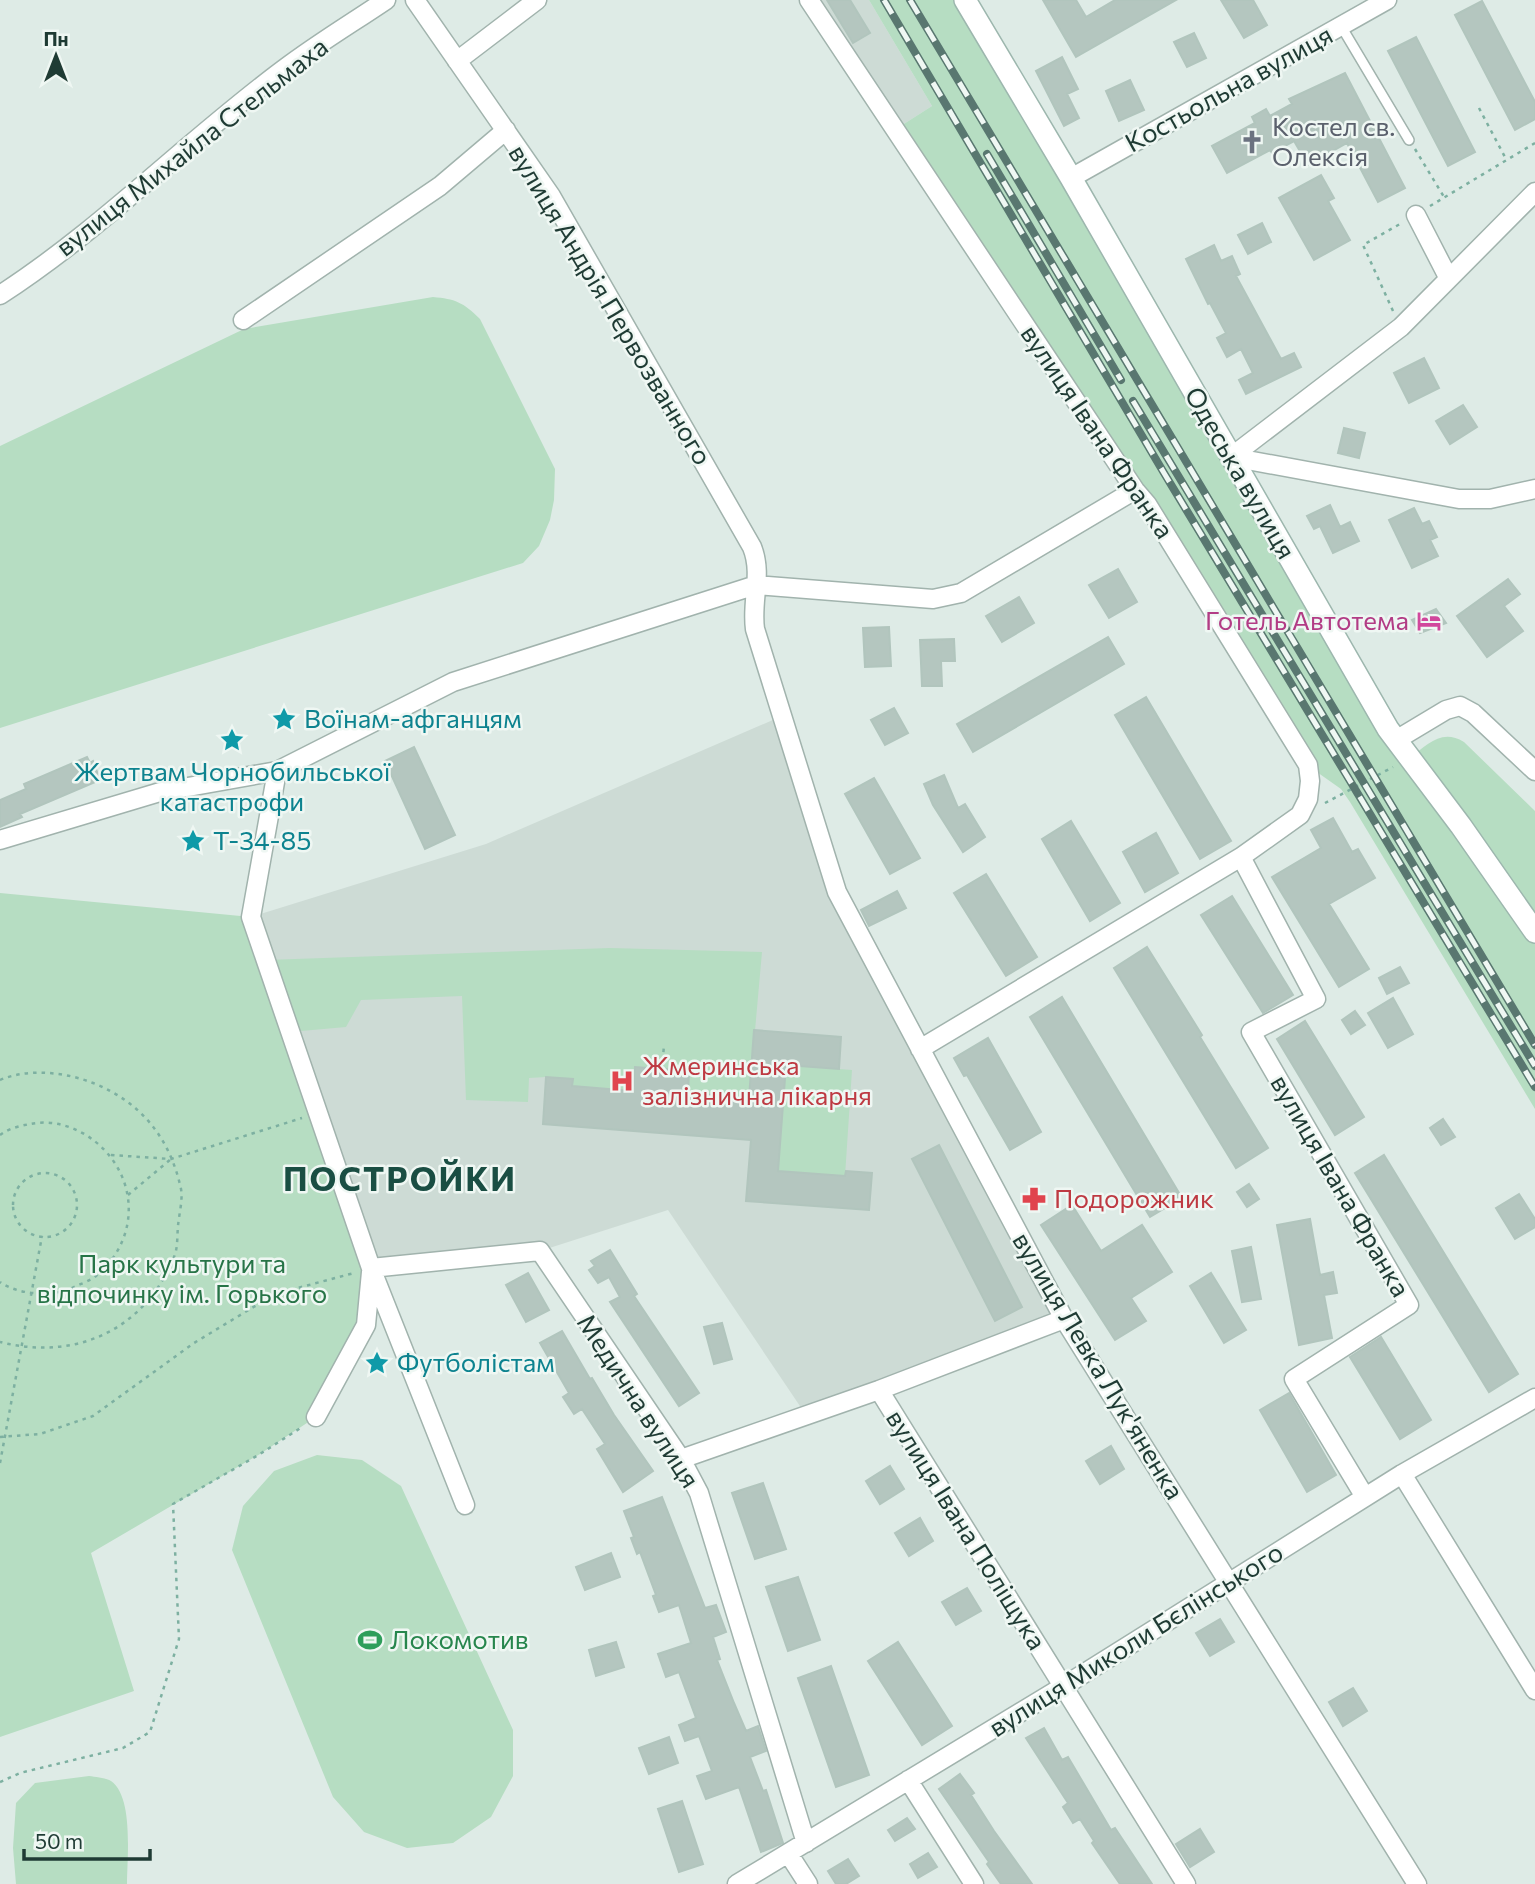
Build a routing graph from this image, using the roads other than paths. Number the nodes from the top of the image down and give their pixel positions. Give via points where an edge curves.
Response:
1 (386, 0) edge
2 (415, 0) edge
3 (537, 0) edge
4 (809, 0) edge
5 (965, 0) edge
6 (1387, 0) edge
7 (1341, 26) junction
8 (457, 61) junction
9 (506, 131) junction
10 (1409, 140) road end
11 (1070, 178) junction
12 (1535, 192) edge
13 (1416, 215) dead end
14 (1448, 277) junction
15 (0, 295) edge
16 (243, 320) dead end
17 (1231, 457) junction
18 (1535, 489) edge
19 (1135, 490) junction
20 (756, 585) junction
21 (1396, 740) junction
22 (277, 771) junction
23 (1535, 771) edge
24 (0, 840) edge
25 (1241, 857) junction
26 (1535, 932) edge
27 (920, 1049) junction
28 (371, 1268) junction
29 (1064, 1319) junction
30 (879, 1390) junction
31 (1535, 1398) edge
32 (316, 1417) road end
33 (681, 1459) junction
34 (1402, 1474) junction
35 (1365, 1497) junction
36 (465, 1505) dead end
37 (1229, 1582) junction
38 (1064, 1686) junction
39 (1535, 1690) edge
40 (908, 1780) junction
41 (806, 1843) junction
42 (788, 1853) junction
43 (737, 1884) edge
44 (808, 1884) edge
45 (974, 1884) edge
46 (1186, 1884) edge
47 (1416, 1884) edge

1 - 15 street, вулиця Михайла Стельмаха via 284,69
2 - 8 street, вулиця Андрія Первозванного
3 - 8 street
4 - 19 street, вулиця Івана Франка
5 - 11 main road, Одеська вулиця
6 - 7 street, Костьольна вулиця
7 - 10 lane
7 - 11 street, Костьольна вулиця
8 - 9 street, вулиця Андрія Первозванного
9 - 16 street via 440,186
9 - 20 street, вулиця Андрія Первозванного via 551,197 752,547 758,565
11 - 17 main road, Одеська вулиця
12 - 14 street
13 - 14 street
14 - 17 street via 1401,327
17 - 18 street via 1460,499 1490,499
17 - 21 main road, Одеська вулиця
19 - 20 street via 948,597
19 - 25 street, вулиця Івана Франка via 1307,765 1308,799 1300,815
20 - 22 street via 453,682
20 - 27 street, вулиця Левка Лук'яненка via 753,619 758,640 837,892
21 - 23 street via 1460,706
21 - 26 main road, Одеська вулиця
22 - 24 street via 160,792
22 - 28 street via 251,917
25 - 27 street
25 - 35 street, вулиця Івана Франка via 1316,999 1251,1032 1409,1306 1294,1379
27 - 29 street, вулиця Левка Лук'яненка
28 - 32 street via 366,1325
28 - 33 street, Медична вулиця via 540,1251
28 - 36 street
29 - 30 street
29 - 37 street, вулиця Левка Лук'яненка
30 - 33 street
30 - 38 street, вулиця Івана Поліщука
31 - 34 street, вулиця Миколи Бєлінського
33 - 41 street, Медична вулиця via 699,1493
34 - 35 street, вулиця Миколи Бєлінського
34 - 39 street
35 - 37 street, вулиця Миколи Бєлінського
37 - 38 street, вулиця Миколи Бєлінського
37 - 47 street, вулиця Левка Лук'яненка
38 - 40 street, вулиця Миколи Бєлінського
38 - 46 street, вулиця Івана Поліщука
40 - 41 street, вулиця Миколи Бєлінського
40 - 45 street
41 - 42 street, вулиця Миколи Бєлінського
42 - 43 street, вулиця Миколи Бєлінського
42 - 44 street

